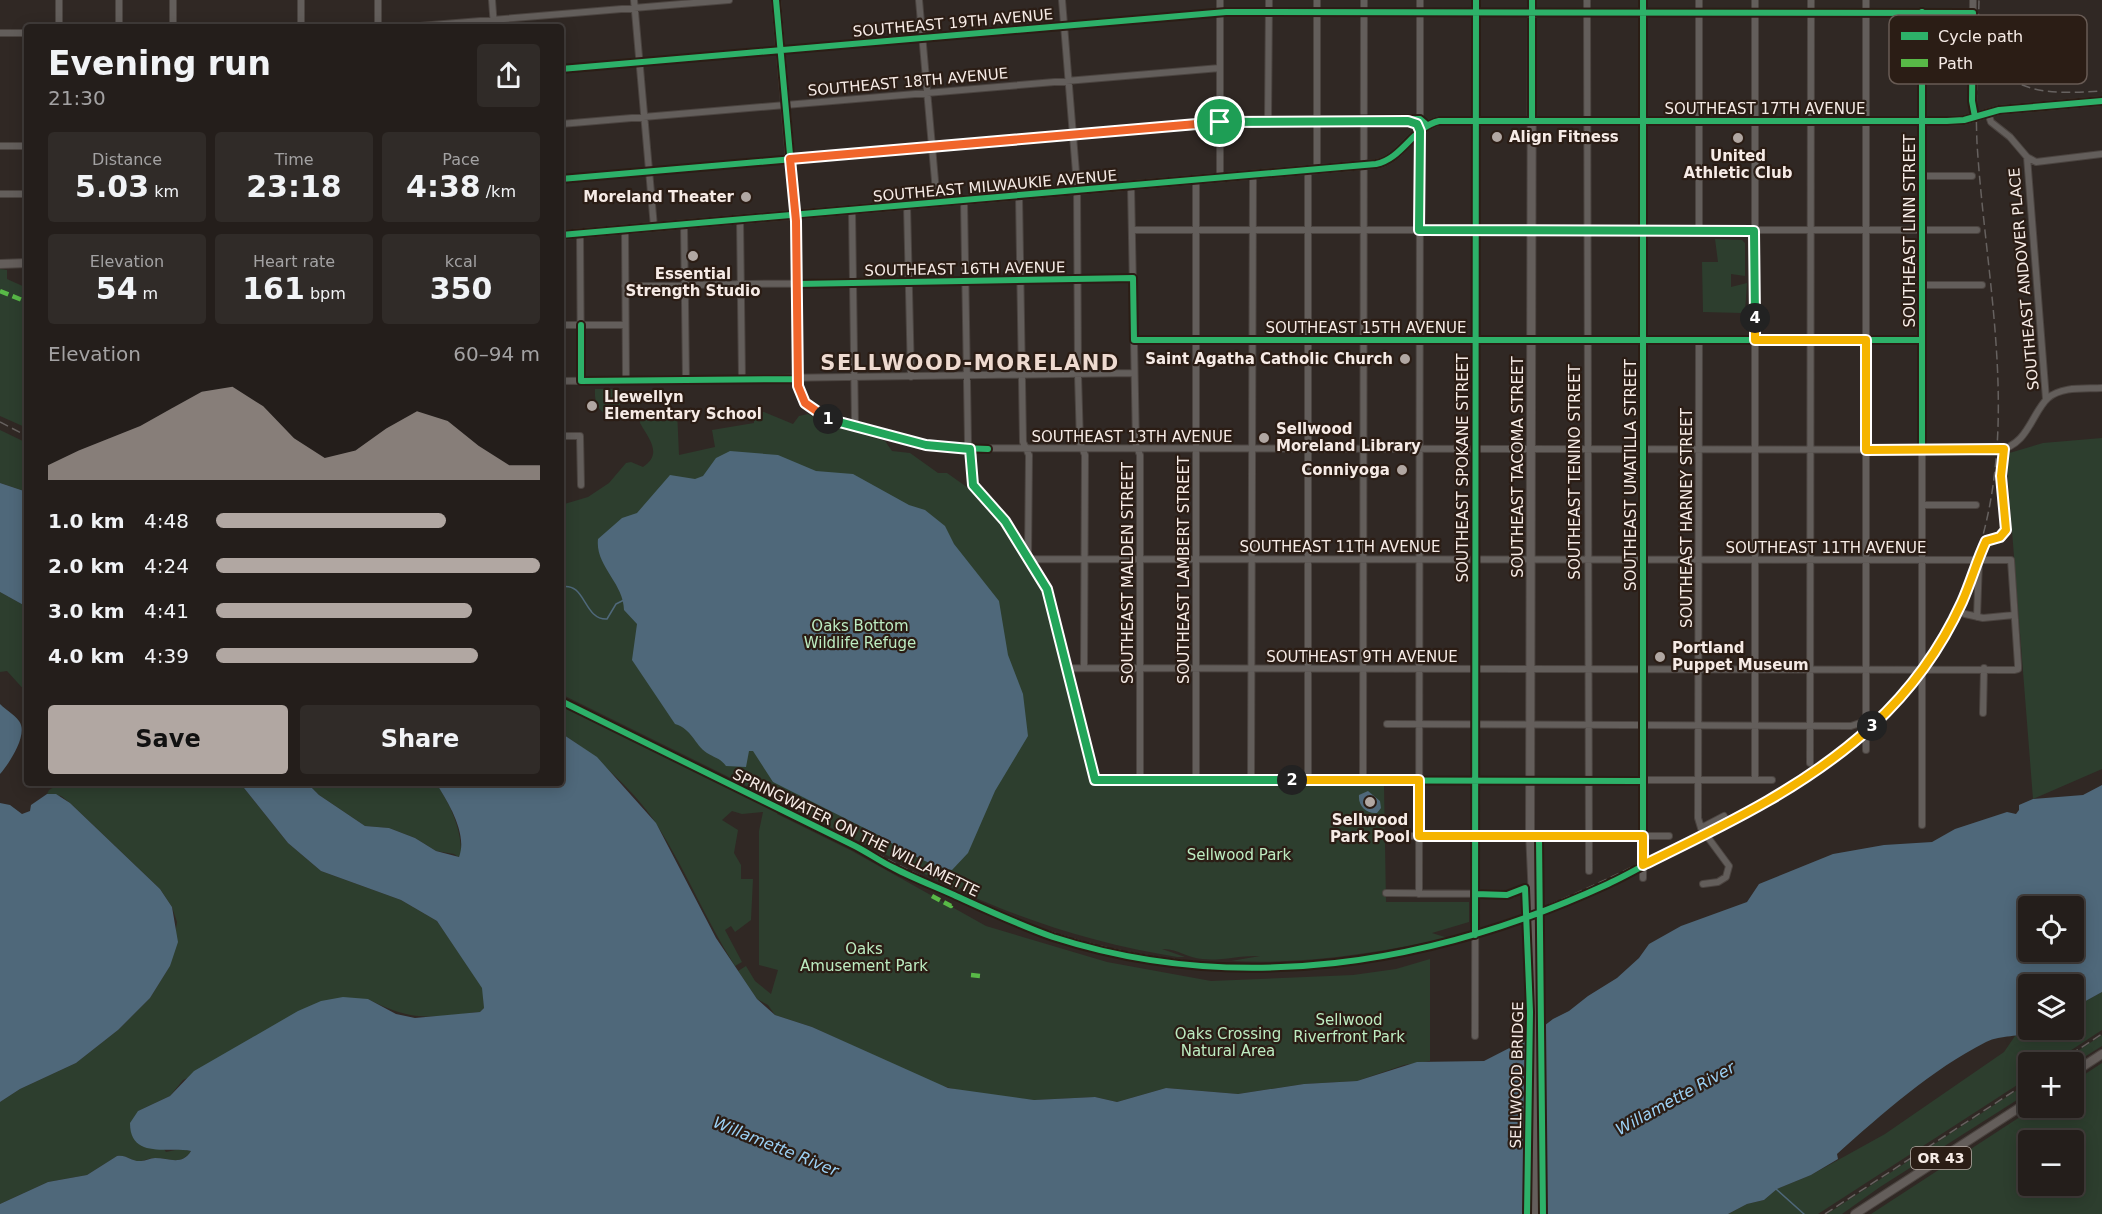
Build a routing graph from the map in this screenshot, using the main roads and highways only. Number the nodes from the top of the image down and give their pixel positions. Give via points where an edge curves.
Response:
1 (776, 0) edge
2 (1532, 0) edge
3 (2102, 100) edge
4 (1532, 121) junction
5 (1422, 125) joint
6 (795, 215) junction
7 (564, 235) edge
8 (24, 263) edge
9 (0, 264) edge
10 (1533, 898) joint
11 (2102, 1054) edge
12 (2084, 1066) edge
13 (2018, 1108) edge
14 (1535, 1214) edge
15 (1855, 1214) edge

1 - 6 main road
2 - 4 main road, SOUTHEAST TACOMA STREET
3 - 4 main road, SOUTHEAST 17TH AVENUE via 1988,113 1957,121
4 - 5 main road, SOUTHEAST 17TH AVENUE via 1439,121
4 - 10 main road, SOUTHEAST TACOMA STREET
5 - 6 main road, SOUTHEAST MILWAUKIE AVENUE via 1387,160 1364,165
6 - 7 main road, SOUTHEAST MILWAUKIE AVENUE
8 - 9 main road
10 - 14 main road, SELLWOOD BRIDGE, bridge
11 - 12 main road
13 - 15 main road, OR 43

